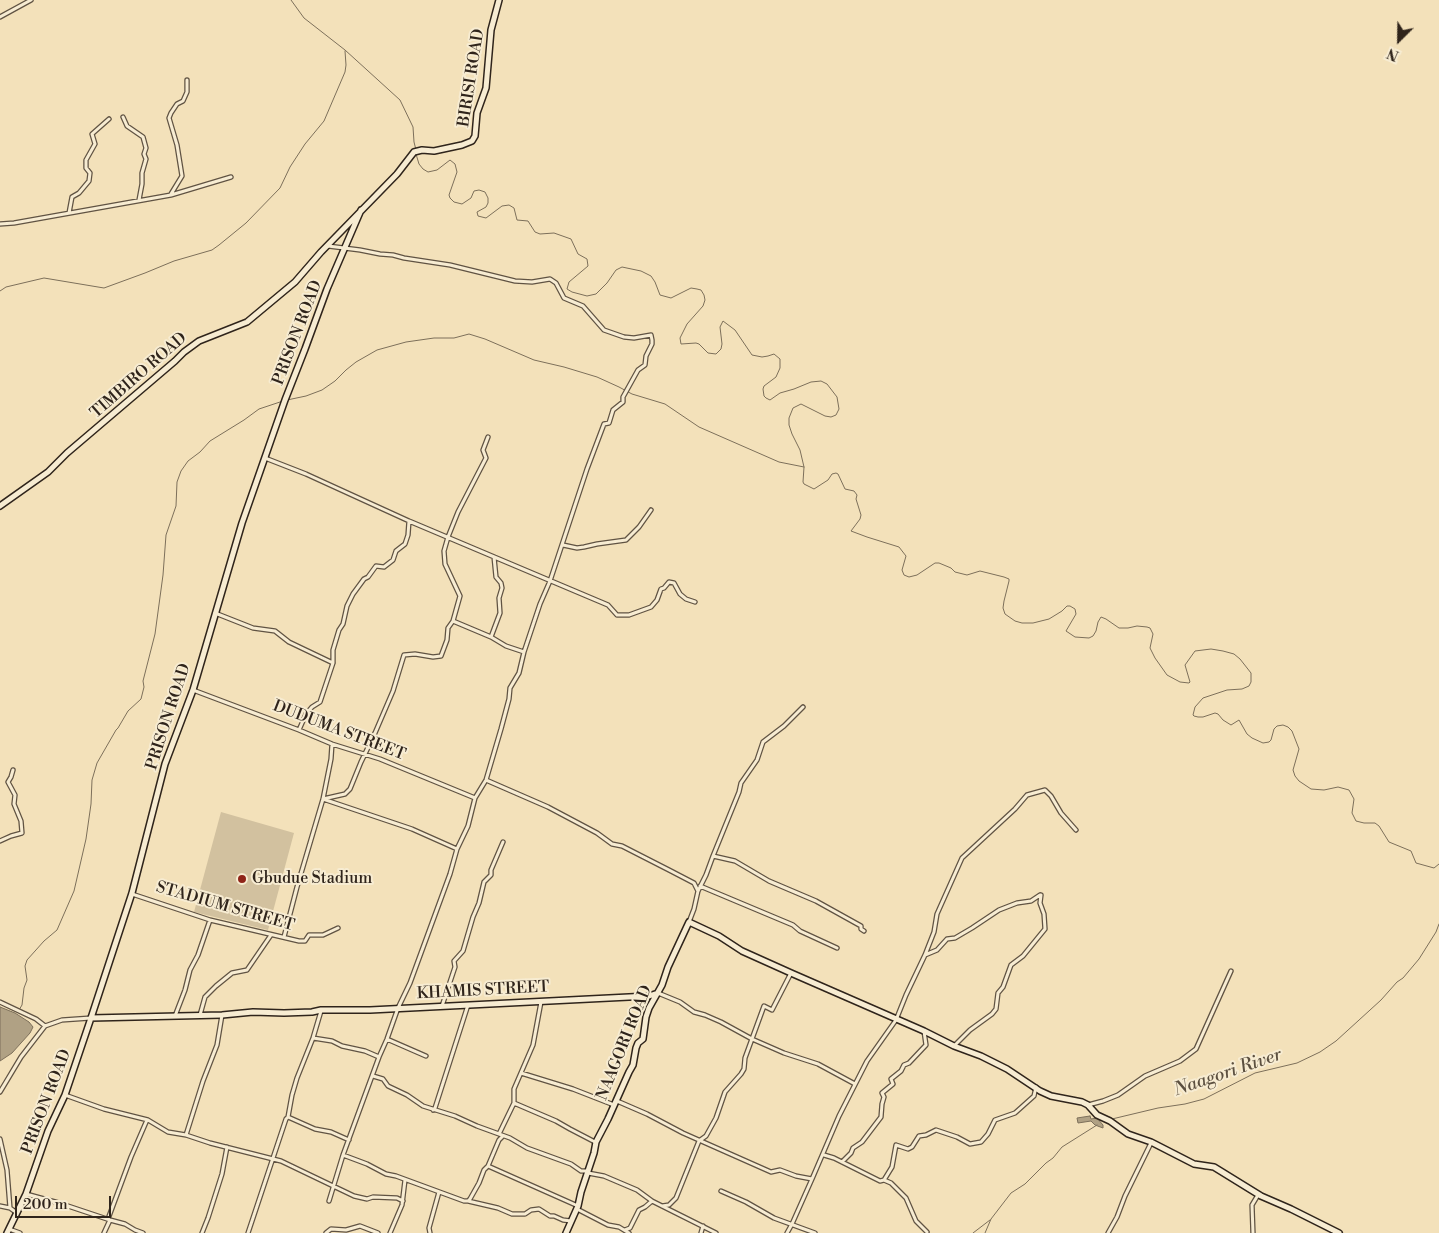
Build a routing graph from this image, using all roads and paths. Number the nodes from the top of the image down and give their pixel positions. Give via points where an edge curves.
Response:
1 (30, 0) edge
2 (499, 0) edge
3 (0, 16) edge
4 (187, 80) dead end
5 (123, 117) dead end
6 (109, 119) dead end
7 (231, 177) dead end
8 (171, 195) junction
9 (139, 200) junction
10 (361, 210) junction
11 (70, 213) junction
12 (0, 224) edge
13 (327, 246) junction
14 (345, 248) junction
15 (488, 436) dead end
16 (265, 458) junction
17 (0, 506) edge
18 (651, 510) dead end
19 (409, 521) junction
20 (448, 537) junction
21 (563, 545) junction
22 (494, 557) junction
23 (550, 581) junction
24 (695, 602) dead end
25 (215, 613) junction
26 (453, 621) junction
27 (491, 637) junction
28 (524, 652) junction
29 (333, 663) junction
30 (193, 690) junction
31 (803, 706) dead end
32 (299, 730) junction
33 (332, 744) junction
34 (365, 754) junction
35 (13, 770) dead end
36 (486, 780) junction
37 (476, 798) junction
38 (323, 799) junction
39 (1076, 830) dead end
40 (0, 842) edge
41 (504, 842) dead end
42 (458, 849) junction
43 (713, 856) junction
44 (694, 883) junction
45 (701, 884) junction
46 (698, 891) junction
47 (132, 894) junction
48 (210, 920) junction
49 (689, 922) junction
50 (338, 928) dead end
51 (864, 931) dead end
52 (270, 935) junction
53 (284, 937) junction
54 (837, 948) dead end
55 (925, 955) junction
56 (1231, 971) dead end
57 (791, 973) junction
58 (658, 993) junction
59 (541, 1001) junction
60 (0, 1002) edge
61 (468, 1005) junction
62 (442, 1006) junction
63 (398, 1008) junction
64 (321, 1010) junction
65 (222, 1015) junction
66 (175, 1016) junction
67 (200, 1016) junction
68 (91, 1018) junction
69 (896, 1020) junction
70 (45, 1026) junction
71 (924, 1031) junction
72 (313, 1038) junction
73 (752, 1039) junction
74 (387, 1040) junction
75 (954, 1046) junction
76 (426, 1056) dead end
77 (379, 1057) junction
78 (521, 1073) junction
79 (373, 1076) junction
80 (855, 1084) junction
81 (1036, 1087) junction
82 (0, 1092) edge
83 (65, 1095) junction
84 (514, 1103) junction
85 (616, 1103) junction
86 (1088, 1105) junction
87 (433, 1110) junction
88 (288, 1117) junction
89 (148, 1120) junction
90 (186, 1135) junction
91 (501, 1135) junction
92 (0, 1139) edge
93 (349, 1140) junction
94 (699, 1141) junction
95 (596, 1142) junction
96 (1151, 1142) junction
97 (227, 1147) junction
98 (343, 1155) junction
99 (824, 1155) junction
100 (273, 1159) junction
101 (842, 1162) junction
102 (488, 1166) junction
103 (588, 1172) junction
104 (812, 1179) junction
105 (405, 1180) junction
106 (884, 1180) junction
107 (334, 1185) junction
108 (721, 1191) dead end
109 (439, 1192) junction
110 (26, 1194) junction
111 (1258, 1195) junction
112 (330, 1200) dead end
113 (468, 1201) junction
114 (652, 1201) junction
115 (403, 1202) junction
116 (0, 1206) edge
117 (662, 1206) junction
118 (577, 1207) junction
119 (10, 1208) junction
120 (17, 1214) junction
121 (109, 1220) junction
122 (571, 1221) junction
123 (792, 1224) junction
124 (703, 1226) junction
125 (8, 1231) edge
126 (627, 1232) edge
127 (927, 1232) edge
128 (20, 1233) edge
129 (104, 1233) edge
130 (143, 1233) edge
131 (202, 1233) edge
132 (248, 1233) edge
133 (326, 1233) edge
134 (378, 1233) edge
135 (390, 1233) edge
136 (430, 1233) edge
137 (566, 1233) edge
138 (701, 1233) edge
139 (716, 1233) edge
140 (786, 1233) edge
141 (814, 1233) edge
142 (1108, 1233) edge
143 (1253, 1233) edge
144 (1339, 1233) edge

1 - 3 street
2 - 10 street, BIRISI ROAD via 491,30 486,88 472,141 434,151 414,152
4 - 8 street via 183,101 177,104 169,118 182,176
5 - 9 street via 126,126 142,138 146,148
6 - 11 street via 92,134 95,144 86,160 89,181 80,193 72,197
7 - 8 street
8 - 9 street
9 - 11 street
10 - 13 street, TIMBIRO ROAD
10 - 14 street, PRISON ROAD
11 - 12 street
13 - 14 street
13 - 17 street, TIMBIRO ROAD via 295,282 257,314 199,341 184,352 48,472
14 - 16 street, PRISON ROAD
14 - 21 street via 450,265 515,281 550,279 564,298 583,306 604,330 624,338 652,335 645,365 638,370 622,397 623,402 613,410 609,423 604,424
15 - 20 street via 483,450 486,458
16 - 19 street
16 - 25 street, PRISON ROAD
18 - 21 street via 626,540 577,548
19 - 20 street
19 - 29 street via 405,544 396,550 384,567 376,566 353,594 333,650
20 - 22 street
20 - 26 street via 445,564 460,596
21 - 23 street
22 - 23 street
22 - 27 street via 496,577 502,582 502,588 500,613
23 - 24 street via 608,605 617,615 629,615 651,607 669,582 674,583 686,599
23 - 28 street
25 - 29 street via 253,628 275,631 289,642
25 - 30 street, PRISON ROAD
26 - 27 street
26 - 34 street via 448,628 442,656 404,655 393,691
27 - 28 street
28 - 36 street via 519,673 510,688
29 - 32 street via 320,702 306,714
30 - 32 street, DUDUMA STREET
30 - 47 street, PRISON ROAD via 165,764
31 - 43 street, NAAGORI ROAD via 764,742 757,760 741,783
32 - 33 street, DUDUMA STREET
33 - 34 street, DUDUMA STREET
33 - 38 street
34 - 37 street, DUDUMA STREET
34 - 38 street via 350,789 345,794
35 - 40 street via 8,782 15,795 14,804 22,833
36 - 37 street
36 - 44 street via 548,807 612,844
37 - 42 street
38 - 42 street via 412,829
38 - 53 street
39 - 55 street via 1045,790 1027,795 962,858 937,914
41 - 62 street via 491,875 484,882 463,951 454,961 455,967
42 - 63 street
43 - 45 street, NAAGORI ROAD
43 - 51 street via 735,861 769,881 816,901 861,926
44 - 45 street
44 - 46 street
45 - 46 street, NAAGORI ROAD
45 - 54 street
46 - 49 street, NAAGORI ROAD
47 - 48 street, STADIUM STREET
47 - 68 street, PRISON ROAD
48 - 52 street, STADIUM STREET
48 - 66 street
49 - 57 street
49 - 58 street, NAAGORI ROAD
50 - 53 street, STADIUM STREET via 323,935 309,935 305,941
52 - 53 street, STADIUM STREET
52 - 67 street via 247,970 232,973 205,997
55 - 69 street
55 - 75 street via 999,910 1032,901 1041,895 1045,929 1023,956 1011,965 998,993 996,1009
56 - 86 street via 1196,1049 1180,1061 1145,1076 1118,1095
57 - 69 street
57 - 73 street via 772,1010 764,1006
58 - 59 street, KHAMIS STREET
58 - 73 street
58 - 85 street, NAAGORI ROAD via 649,1008 643,1039 638,1043 633,1065
59 - 61 street, KHAMIS STREET
59 - 78 street via 533,1045
60 - 70 street
61 - 62 street, KHAMIS STREET
61 - 87 street
62 - 63 street, KHAMIS STREET
63 - 64 street, KHAMIS STREET
63 - 74 street
64 - 65 street, KHAMIS STREET
64 - 72 street
65 - 67 street, KHAMIS STREET
65 - 90 street via 217,1045
66 - 67 street, KHAMIS STREET
66 - 68 street, KHAMIS STREET
68 - 70 street via 62,1020
68 - 83 street, PRISON ROAD
69 - 71 street
69 - 80 street via 866,1061
70 - 82 street
71 - 75 street
71 - 101 street via 926,1045 891,1079 893,1084 882,1093 881,1117
72 - 77 street
72 - 88 street via 297,1078
73 - 80 street via 818,1064
73 - 94 street via 744,1069 724,1092 716,1118 706,1136
74 - 76 street
74 - 77 street
75 - 81 street via 1007,1069
77 - 79 street
78 - 84 street via 514,1089
78 - 85 street
79 - 87 street
79 - 93 street
80 - 99 street
81 - 86 street via 1051,1096
81 - 106 street via 1034,1096 1015,1113 995,1120 981,1142 970,1144 936,1130 919,1136 908,1149 896,1145 892,1168
83 - 89 street
83 - 110 street, PRISON ROAD via 48,1131
84 - 91 street
84 - 95 street
85 - 94 street via 641,1110
85 - 95 street, NAAGORI ROAD
86 - 96 street via 1097,1115 1128,1134
87 - 91 street
88 - 93 street via 315,1130 331,1132
88 - 100 street
89 - 90 street via 168,1132
89 - 121 street via 128,1163
90 - 97 street
91 - 102 street
91 - 103 street
92 - 119 street
93 - 98 street
94 - 104 street via 771,1172 780,1170
94 - 117 street via 676,1198
95 - 103 street, NAAGORI ROAD
96 - 111 street via 1194,1164 1214,1167
96 - 142 street
97 - 100 street
97 - 131 street via 222,1174
98 - 105 street
98 - 107 street
99 - 101 street
99 - 104 street
100 - 107 street
100 - 132 street
101 - 106 street
102 - 113 street
102 - 118 street
103 - 114 street via 637,1190
103 - 118 street, NAAGORI ROAD
104 - 123 street
105 - 109 street
105 - 115 street
106 - 127 street via 906,1198 916,1221
107 - 112 street
107 - 115 street via 366,1199 397,1198
108 - 123 street
109 - 113 street
109 - 136 street
110 - 120 street, PRISON ROAD
110 - 121 street
111 - 143 street via 1252,1205
111 - 144 street
113 - 122 street via 512,1214 539,1209 550,1216
114 - 117 street
114 - 126 street via 639,1210
115 - 135 street
116 - 119 street
117 - 124 street
118 - 122 street, NAAGORI ROAD
118 - 126 street
119 - 120 street
120 - 125 street, PRISON ROAD
121 - 129 street
121 - 130 street
122 - 137 street, NAAGORI ROAD
123 - 140 street
123 - 141 street
124 - 138 street
124 - 139 street
125 - 128 street
133 - 134 street via 331,1229 346,1230 360,1226

